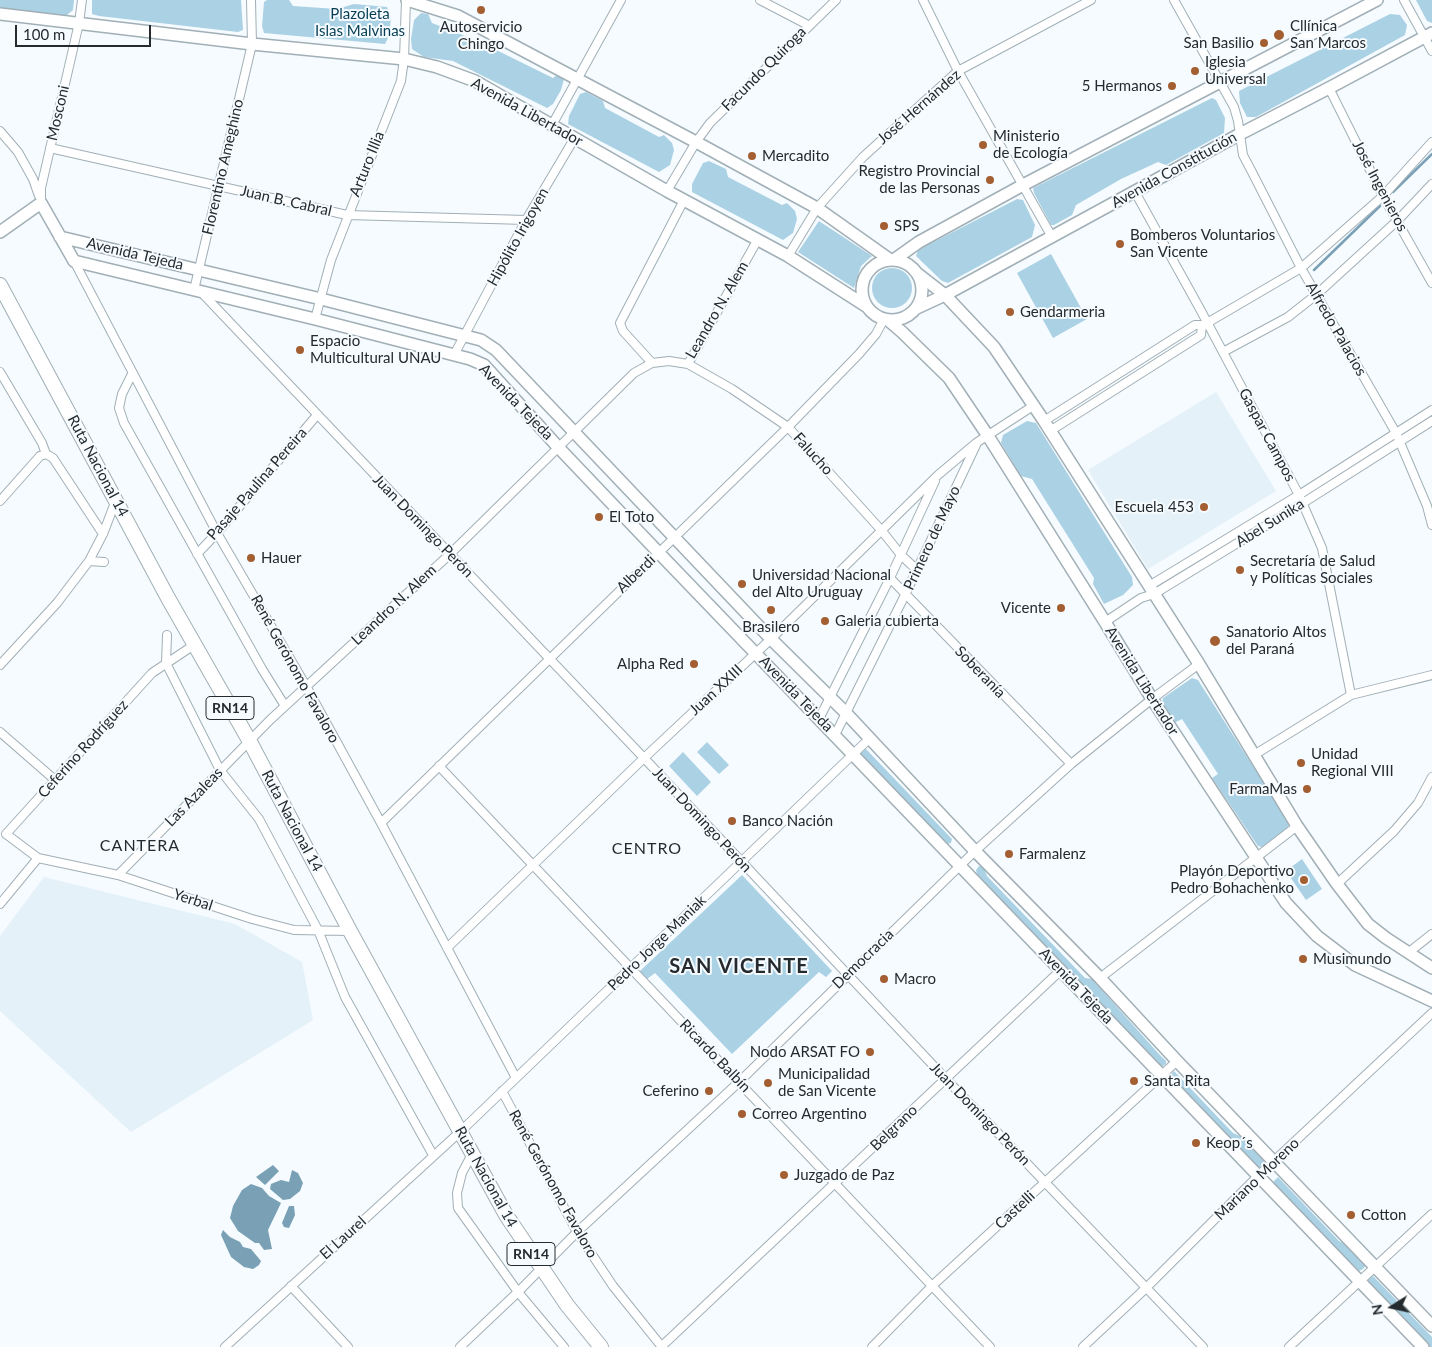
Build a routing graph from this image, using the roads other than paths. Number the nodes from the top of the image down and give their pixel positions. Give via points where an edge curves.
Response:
1 (82, 0) edge
2 (251, 0) edge
3 (407, 0) edge
4 (620, 0) edge
5 (760, 0) edge
6 (836, 0) edge
7 (923, 0) edge
8 (1091, 0) edge
9 (1174, 0) edge
10 (1377, 0) edge
11 (1404, 0) edge
12 (1078, 3) edge
13 (0, 14) edge
14 (79, 24) junction
15 (808, 25) junction
16 (1428, 35) edge
17 (252, 44) junction
18 (1432, 51) edge
19 (404, 59) junction
20 (958, 71) junction
21 (578, 79) junction
22 (1220, 82) junction
23 (1329, 88) junction
24 (552, 125) junction
25 (0, 131) edge
26 (1240, 134) junction
27 (574, 139) junction
28 (696, 142) junction
29 (1432, 142) edge
30 (50, 148) junction
31 (1432, 184) edge
32 (219, 186) junction
33 (1022, 186) junction
34 (668, 191) junction
35 (1135, 192) junction
36 (1383, 196) junction
37 (684, 200) junction
38 (41, 203) junction
39 (816, 208) junction
40 (347, 215) junction
41 (526, 220) junction
42 (1398, 220) junction
43 (0, 232) edge
44 (60, 236) junction
45 (1052, 237) junction
46 (758, 239) junction
47 (788, 256) junction
48 (892, 259) junction
49 (74, 261) junction
50 (1301, 268) junction
51 (199, 269) junction
52 (918, 274) junction
53 (1432, 283) edge
54 (0, 285) edge
55 (198, 291) junction
56 (945, 295) junction
57 (1316, 295) junction
58 (321, 298) junction
59 (866, 306) junction
60 (917, 308) junction
61 (315, 319) junction
62 (886, 319) junction
63 (1205, 324) junction
64 (464, 336) junction
65 (1222, 352) junction
66 (454, 355) junction
67 (652, 363) junction
68 (688, 364) junction
69 (0, 372) edge
70 (132, 374) junction
71 (1034, 406) junction
72 (1432, 410) edge
73 (317, 415) junction
74 (1044, 421) junction
75 (1432, 421) edge
76 (788, 427) junction
77 (1050, 431) junction
78 (574, 434) junction
79 (1396, 434) junction
80 (988, 436) junction
81 (1400, 442) junction
82 (976, 443) junction
83 (558, 447) junction
84 (46, 454) junction
85 (938, 475) junction
86 (1299, 495) junction
87 (0, 500) edge
88 (116, 500) junction
89 (1303, 503) junction
90 (1432, 526) edge
91 (882, 531) junction
92 (217, 532) junction
93 (103, 534) junction
94 (674, 537) junction
95 (658, 552) junction
96 (198, 554) junction
97 (450, 554) junction
98 (901, 555) junction
99 (89, 561) junction
100 (104, 562) dead end
101 (917, 570) junction
102 (890, 578) junction
103 (1151, 590) junction
104 (905, 595) junction
105 (1105, 622) junction
106 (167, 635) dead end
107 (771, 639) junction
108 (194, 645) junction
109 (756, 652) junction
110 (549, 659) junction
111 (166, 663) junction
112 (1199, 664) junction
113 (0, 665) edge
114 (1432, 675) edge
115 (306, 686) junction
116 (1351, 695) junction
117 (831, 697) junction
118 (1152, 699) junction
119 (285, 706) junction
120 (846, 713) junction
121 (819, 719) junction
122 (0, 732) edge
123 (835, 735) junction
124 (870, 738) junction
125 (249, 740) junction
126 (854, 755) junction
127 (1254, 755) junction
128 (644, 758) junction
129 (1071, 764) junction
130 (439, 766) junction
131 (220, 770) junction
132 (1432, 777) edge
133 (55, 780) junction
134 (381, 823) junction
135 (1297, 826) junction
136 (3, 831) edge
137 (975, 850) junction
138 (1256, 857) junction
139 (38, 858) junction
140 (742, 862) junction
141 (532, 865) junction
142 (960, 865) junction
143 (118, 875) junction
144 (1337, 884) junction
145 (0, 904) edge
146 (318, 930) junction
147 (350, 930) junction
148 (1432, 934) edge
149 (447, 948) junction
150 (1408, 953) junction
151 (631, 968) junction
152 (1432, 968) edge
153 (1061, 970) junction
154 (848, 974) junction
155 (1100, 978) junction
156 (1432, 1001) edge
157 (1432, 1013) edge
158 (1177, 1061) junction
159 (1162, 1075) junction
160 (516, 1078) junction
161 (946, 1079) junction
162 (739, 1082) junction
163 (502, 1091) junction
164 (461, 1130) junction
165 (472, 1154) junction
166 (433, 1156) junction
167 (1274, 1162) junction
168 (1258, 1176) junction
169 (1045, 1183) junction
170 (836, 1184) junction
171 (1432, 1214) edge
172 (577, 1232) junction
173 (1375, 1266) junction
174 (541, 1269) junction
175 (1360, 1281) junction
176 (933, 1285) junction
177 (291, 1286) junction
178 (1146, 1288) junction
179 (518, 1292) junction
180 (1432, 1326) edge
181 (225, 1347) edge
182 (348, 1347) edge
183 (460, 1347) edge
184 (564, 1347) edge
185 (601, 1347) edge
186 (661, 1347) edge
187 (872, 1347) edge
188 (990, 1347) edge
189 (1084, 1347) edge
190 (1202, 1347) edge
191 (1290, 1347) edge
192 (1423, 1347) edge

1 - 14 street, Mosconi
2 - 17 street, Florentino Ameghino
3 - 19 street, Arturo Illia
3 - 21 main road via 458,16
4 - 21 street
5 - 15 street
6 - 15 street, Facundo Quiroga
7 - 20 street
8 - 12 street, José Hernández
9 - 22 street, Alfredo Palacios
10 - 22 main road
11 - 16 street
12 - 20 street, José Hernández
13 - 14 main road, Avenida Libertador
14 - 17 main road, Avenida Libertador
14 - 30 street, Mosconi
15 - 28 street, Facundo Quiroga via 710,123
16 - 18 street
16 - 23 main road, Avenida Constitución
17 - 19 main road, Avenida Libertador
17 - 32 street, Florentino Ameghino
19 - 24 main road, Avenida Libertador via 475,81
19 - 40 street, Arturo Illia via 400,81
20 - 33 street
20 - 39 street, José Hernández via 863,157
21 - 24 street
21 - 28 main road
22 - 26 street, Alfredo Palacios via 1234,108
22 - 33 main road
23 - 26 main road, Avenida Constitución
23 - 36 street, José Ingenieros
24 - 27 main road, Avenida Libertador
25 - 38 street via 18,152
26 - 35 main road, Avenida Constitución
26 - 50 street, Alfredo Palacios via 1243,155
27 - 34 main road, Avenida Libertador
27 - 41 street, Hipólito Irigoyen
28 - 34 street, Facundo Quiroga
28 - 39 main road
29 - 36 street
30 - 32 street, Juan B. Cabral
30 - 38 street, Mosconi
31 - 42 street
32 - 40 street, Juan B. Cabral
32 - 51 street, Florentino Ameghino
33 - 45 street
33 - 48 main road
34 - 37 main road, Avenida Libertador
35 - 45 main road, Avenida Constitución
35 - 63 street, Gaspar Campos
36 - 42 street, José Ingenieros
36 - 50 street
37 - 46 main road, Avenida Libertador
37 - 67 street via 620,323 623,331
38 - 43 main road
38 - 44 main road, Avenida Tejeda
39 - 47 street, José Hernández
39 - 48 main road
40 - 41 street, Juan B. Cabral
40 - 58 street, Arturo Illia
41 - 64 street, Hipólito Irigoyen
42 - 53 street, José Ingenieros
42 - 57 street
44 - 49 main road, Avenida Tejeda
44 - 51 main road, Avenida Tejeda
45 - 56 main road, Avenida Constitución
46 - 47 main road, Avenida Libertador
46 - 68 street, Leandro N. Alem
47 - 59 main road, Avenida Libertador
48 - 52 main road via 904,262
48 - 59 main road via 879,262 865,276 862,296
49 - 55 main road, Avenida Tejeda
49 - 70 street, René Gerónomo Favaloro
50 - 57 street, Alfredo Palacios
50 - 63 street
51 - 55 street, Florentino Ameghino
51 - 58 main road, Avenida Tejeda
52 - 56 main road
52 - 60 main road via 922,297
54 - 88 highway, Ruta Nacional 14 / RN14
55 - 61 main road, Avenida Tejeda
55 - 73 street, Juan Domingo Perón
56 - 60 main road, Avenida Constitución
56 - 71 main road via 994,347
57 - 65 street via 1288,317
57 - 79 street, Alfredo Palacios
58 - 61 street, Arturo Illia
58 - 64 main road, Avenida Tejeda
59 - 62 main road
60 - 62 main road via 905,317
61 - 66 main road, Avenida Tejeda
62 - 76 street, Alberdi via 859,354
62 - 80 main road, Avenida Libertador via 949,378
63 - 65 street, Gaspar Campos
63 - 74 street via 1194,324
63 - 77 street via 1201,335
64 - 66 street, Hipólito Irigoyen
64 - 78 main road, Avenida Tejeda via 481,340 496,350
65 - 86 street, Gaspar Campos
66 - 83 main road, Avenida Tejeda via 484,365
67 - 68 street, Leandro N. Alem
67 - 78 street via 634,373
68 - 76 street, Falucho
69 - 84 street
70 - 92 street, René Gerónomo Favaloro
70 - 96 street via 118,408
71 - 74 main road
71 - 80 street, Juan XXIII
72 - 79 street, Abel Sunika
73 - 92 street, Pasaje Paulina Pereira
73 - 97 street, Juan Domingo Perón
74 - 77 main road
75 - 81 street, Abel Sunika
76 - 91 street, Falucho
76 - 94 street, Alberdi
77 - 103 main road
78 - 83 street, Leandro N. Alem
78 - 94 main road, Avenida Tejeda
79 - 81 street, Alfredo Palacios
79 - 86 street, Abel Sunika
80 - 82 street, Juan XXIII
80 - 105 main road, Avenida Libertador
81 - 89 street, Abel Sunika
81 - 90 street, Alfredo Palacios
82 - 85 street, Juan XXIII
82 - 101 street, Primero de Mayo
83 - 95 main road, Avenida Tejeda
83 - 97 street, Leandro N. Alem
84 - 87 street via 40,456
84 - 93 street via 53,458
85 - 91 street, Juan XXIII
85 - 98 street, Primero de Mayo
86 - 89 street, Gaspar Campos
86 - 103 street, Abel Sunika
88 - 93 street
88 - 108 highway, Ruta Nacional 14 / RN14
89 - 103 street, Abel Sunika
89 - 116 street, Gaspar Campos via 1322,548
91 - 98 street, Falucho
91 - 107 street, Juan XXIII
92 - 96 street, Pasaje Paulina Pereira
92 - 115 street, René Gerónomo Favaloro
93 - 99 street
94 - 95 street, Alberdi
94 - 107 main road, Avenida Tejeda
95 - 109 main road, Avenida Tejeda
95 - 110 street, Alberdi
96 - 119 street
97 - 110 street, Juan Domingo Perón
97 - 115 street, Leandro N. Alem
98 - 101 street, Falucho
98 - 102 street, Primero de Mayo
99 - 100 street
99 - 113 street via 57,603
101 - 104 street, Primero de Mayo
102 - 104 street, Soberanía
102 - 117 street, Primero de Mayo
103 - 105 street, Abel Sunika
103 - 112 main road
104 - 120 street, Primero de Mayo
104 - 129 street, Soberanía
105 - 118 main road, Avenida Libertador
106 - 111 street
107 - 109 street, Juan XXIII
107 - 117 main road, Avenida Tejeda
108 - 111 street, Ceferino Rodríguez
108 - 125 highway, Ruta Nacional 14 / RN14
109 - 121 main road, Avenida Tejeda
109 - 128 street, Juan XXIII
110 - 128 street, Juan Domingo Perón
110 - 130 street, Alberdi
111 - 131 street
111 - 133 street, Ceferino Rodríguez via 152,673
112 - 118 street, Democracia
112 - 127 main road
114 - 116 street
115 - 119 street, Leandro N. Alem
115 - 134 street, René Gerónomo Favaloro
116 - 127 street
117 - 120 main road, Avenida Tejeda
117 - 121 street, Primero de Mayo
118 - 129 street, Democracia
118 - 138 main road, Avenida Libertador
119 - 125 street, Leandro N. Alem
120 - 123 street, Primero de Mayo
120 - 124 main road, Avenida Tejeda
121 - 123 main road, Avenida Tejeda
122 - 133 street
123 - 126 main road, Avenida Tejeda
124 - 126 street, Pedro Jorge Maniak
124 - 137 main road, Avenida Tejeda
125 - 131 street, Las Azaleas
125 - 147 highway, Ruta Nacional 14 / RN14
126 - 140 street, Pedro Jorge Maniak
126 - 142 main road, Avenida Tejeda
127 - 135 main road
128 - 140 street, Juan Domingo Perón
128 - 141 street, Juan XXIII
129 - 137 street, Democracia
130 - 134 street, Alberdi
130 - 141 street, Ricardo Balbín
131 - 143 street, Las Azaleas
131 - 146 street via 259,819
132 - 144 street via 1418,803
133 - 136 street, Ceferino Rodríguez
134 - 149 street, René Gerónomo Favaloro
135 - 138 street
135 - 144 main road
136 - 139 street, Ceferino Rodríguez
137 - 142 street, Democracia
137 - 155 main road, Avenida Tejeda
138 - 155 street
138 - 156 main road, Avenida Libertador via 1286,903 1317,936 1355,964
139 - 143 street, Yerbal
139 - 145 street
140 - 151 street, Pedro Jorge Maniak
140 - 154 street, Juan Domingo Perón
141 - 149 street, Juan XXIII
141 - 151 street, Ricardo Balbín
142 - 153 main road, Avenida Tejeda
142 - 154 street, Democracia
143 - 146 street, Yerbal via 252,919 294,930
144 - 150 main road via 1368,924
146 - 147 street, Yerbal
146 - 166 street via 345,997
147 - 164 highway, Ruta Nacional 14 / RN14
148 - 150 street
149 - 160 street, René Gerónomo Favaloro
150 - 152 main road
151 - 160 street, Pedro Jorge Maniak
151 - 162 street, Ricardo Balbín
153 - 159 main road, Avenida Tejeda
153 - 161 street, Belgrano
154 - 161 street, Juan Domingo Perón
154 - 162 street, Democracia
155 - 158 main road, Avenida Tejeda
157 - 167 street, Mariano Moreno
158 - 159 street, Castelli
158 - 167 main road, Avenida Tejeda
159 - 168 main road, Avenida Tejeda
159 - 169 street, Castelli
160 - 163 street, Pedro Jorge Maniak
161 - 169 street, Juan Domingo Perón
161 - 170 street, Belgrano
162 - 170 street, Ricardo Balbín
162 - 172 street, Democracia
163 - 164 street, Pedro Jorge Maniak
163 - 172 street, René Gerónomo Favaloro
164 - 165 highway, Ruta Nacional 14 / RN14
164 - 166 street, El Laurel
165 - 174 highway, Ruta Nacional 14 / RN14 via 506,1216
165 - 179 street via 462,1173 457,1193 458,1208
166 - 177 street, El Laurel
167 - 168 street, Mariano Moreno
167 - 173 main road, Avenida Tejeda
168 - 175 main road, Avenida Tejeda
168 - 178 street, Mariano Moreno
169 - 176 street, Castelli
169 - 178 street, Juan Domingo Perón
170 - 176 street, Ricardo Balbín
170 - 186 street, Belgrano
171 - 173 street
172 - 174 street, Democracia
172 - 186 street, René Gerónomo Favaloro via 613,1286
173 - 175 street
173 - 180 main road, Avenida Tejeda
174 - 179 street, Democracia
174 - 185 highway, Ruta Nacional 14 / RN14
175 - 191 street
175 - 192 main road, Avenida Tejeda
176 - 187 street, Castelli
176 - 188 street, Ricardo Balbín
177 - 181 street, El Laurel
177 - 182 street
178 - 189 street, Mariano Moreno
178 - 190 street, Juan Domingo Perón
179 - 183 street, Democracia
179 - 184 street

